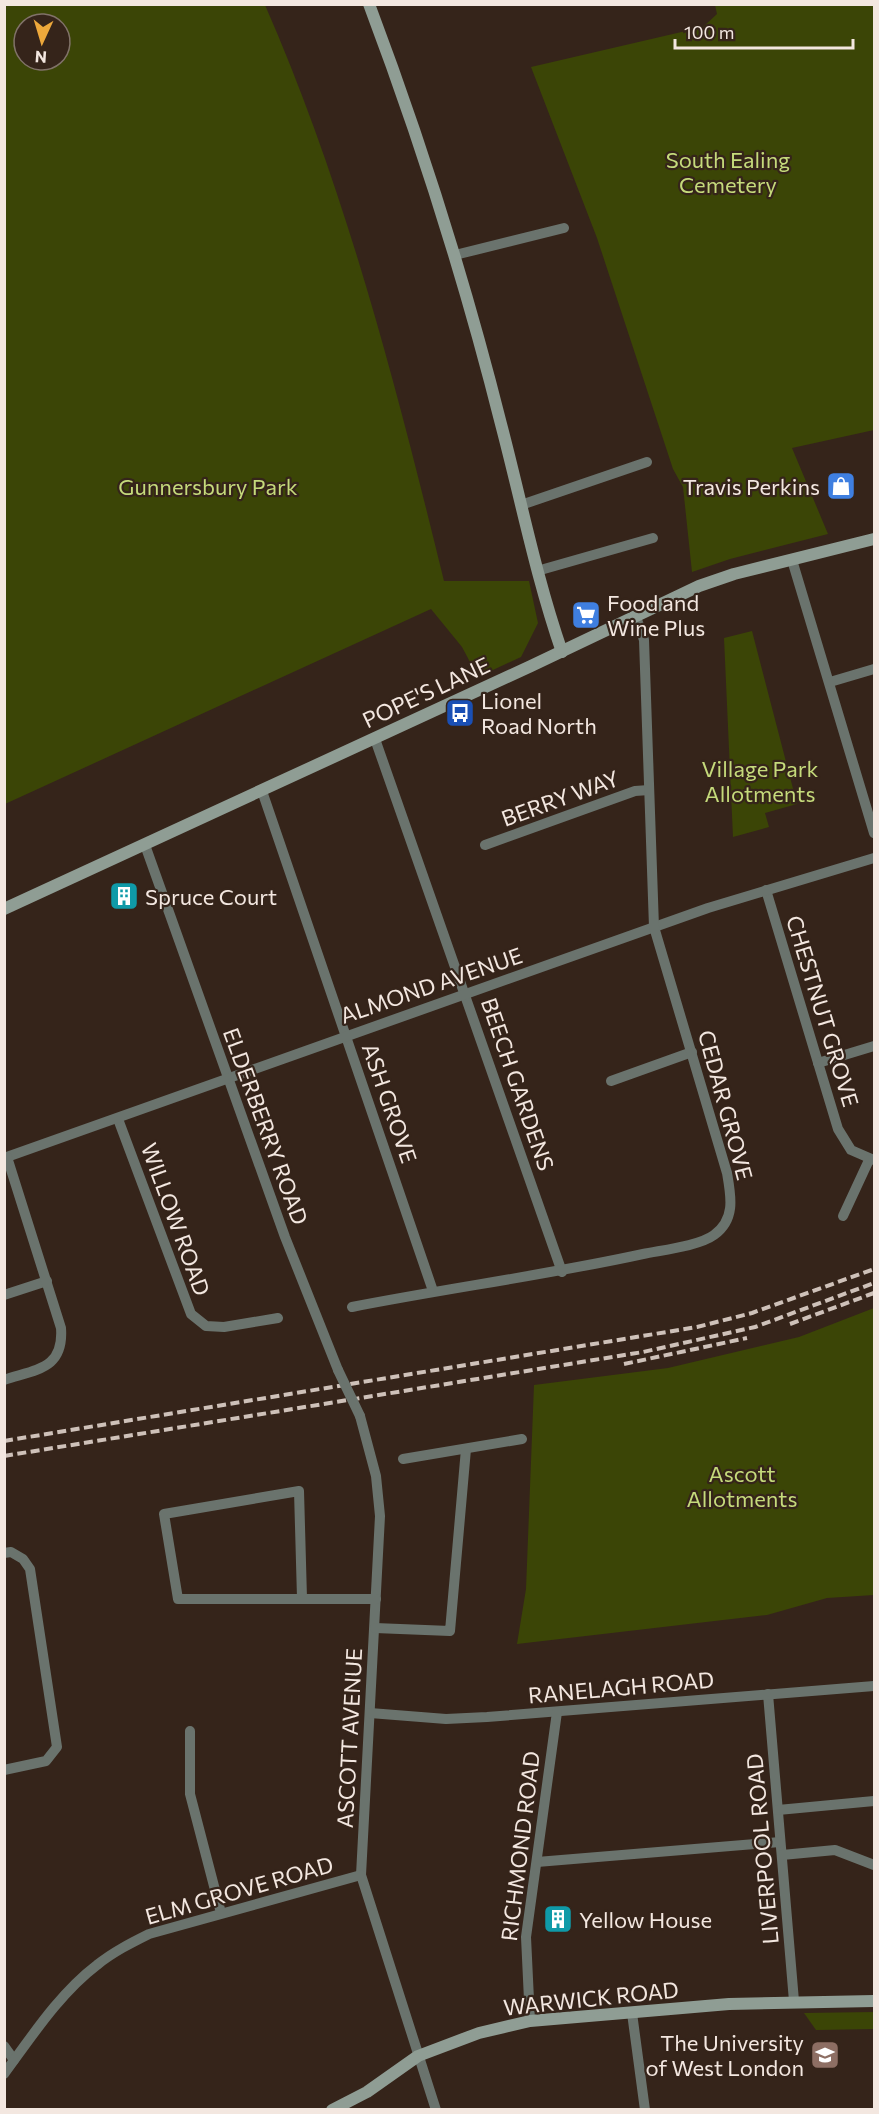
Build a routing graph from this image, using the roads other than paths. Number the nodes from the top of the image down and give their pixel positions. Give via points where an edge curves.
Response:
1 (369, 4) edge
2 (564, 228) dead end
3 (455, 255) junction
4 (647, 462) dead end
5 (521, 505) junction
6 (653, 538) dead end
7 (874, 539) edge
8 (792, 560) junction
9 (537, 571) junction
10 (636, 617) junction
11 (562, 652) junction
12 (874, 669) edge
13 (830, 682) junction
14 (375, 739) junction
15 (649, 790) junction
16 (262, 791) junction
17 (874, 833) edge
18 (145, 845) junction
19 (485, 845) dead end
20 (874, 858) edge
21 (766, 890) junction
22 (4, 909) edge
23 (654, 927) junction
24 (465, 994) junction
25 (346, 1036) junction
26 (874, 1046) edge
27 (692, 1052) junction
28 (818, 1063) junction
29 (229, 1079) junction
30 (611, 1081) dead end
31 (118, 1119) junction
32 (6, 1158) edge
33 (872, 1160) edge
34 (843, 1216) dead end
35 (562, 1272) junction
36 (47, 1281) junction
37 (433, 1291) junction
38 (4, 1295) edge
39 (352, 1307) dead end
40 (278, 1318) dead end
41 (4, 1380) edge
42 (360, 1416) joint
43 (522, 1439) dead end
44 (466, 1449) junction
45 (403, 1459) dead end
46 (4, 1553) edge
47 (302, 1598) junction
48 (376, 1599) junction
49 (375, 1628) junction
50 (874, 1686) edge
51 (768, 1694) junction
52 (557, 1712) junction
53 (370, 1713) junction
54 (190, 1731) dead end
55 (4, 1770) edge
56 (874, 1801) edge
57 (778, 1810) junction
58 (780, 1842) junction
59 (782, 1855) junction
60 (537, 1862) junction
61 (874, 1865) edge
62 (362, 1875) junction
63 (221, 1913) junction
64 (794, 2001) junction
65 (874, 2001) edge
66 (632, 2013) junction
67 (530, 2021) junction
68 (4, 2046) edge
69 (418, 2056) junction
70 (14, 2060) junction
71 (4, 2074) edge
72 (332, 2109) edge
73 (436, 2109) edge
74 (645, 2109) edge

1 - 3 street via 425,158
2 - 3 street
3 - 5 street
4 - 5 street
5 - 9 street
6 - 9 street
7 - 8 street, POPE'S LANE
8 - 10 street, POPE'S LANE via 699,586
8 - 13 street
9 - 11 street
10 - 11 street, POPE'S LANE
10 - 15 street, CEDAR GROVE via 644,640
11 - 14 street, POPE'S LANE
12 - 13 street
13 - 17 street
14 - 16 street, POPE'S LANE
14 - 24 street, BEECH GARDENS
15 - 19 street, BERRY WAY via 635,791
15 - 23 street, CEDAR GROVE
16 - 18 street, POPE'S LANE
16 - 25 street, ASH GROVE
18 - 22 street, POPE'S LANE
18 - 29 street, ELDERBERRY ROAD
20 - 21 street, ALMOND AVENUE
21 - 23 street, ALMOND AVENUE
21 - 28 street, CHESTNUT GROVE
23 - 24 street, ALMOND AVENUE
23 - 27 street, CEDAR GROVE
24 - 25 street, ALMOND AVENUE
24 - 35 street, BEECH GARDENS
25 - 29 street, ALMOND AVENUE
25 - 37 street, ASH GROVE
26 - 28 street
27 - 30 street
27 - 35 street, CEDAR GROVE via 727,1173 732,1204 728,1219 713,1236
28 - 33 street, CHESTNUT GROVE via 838,1129 851,1150
29 - 31 street, ALMOND AVENUE
29 - 42 street, ELDERBERRY ROAD, bridge via 285,1237
31 - 32 street, ALMOND AVENUE
31 - 40 street, WILLOW ROAD via 191,1314 206,1326 224,1327
32 - 36 street
33 - 34 street
35 - 37 street, CEDAR GROVE
36 - 38 street
36 - 41 street via 61,1328 58,1355 48,1365
37 - 39 street, CEDAR GROVE
42 - 48 street, ASCOTT AVENUE via 379,1496
43 - 44 street
44 - 45 street
44 - 49 street via 450,1631
46 - 55 street via 24,1559 30,1569 57,1747 46,1761
47 - 47 street via 178,1599 164,1514 298,1491
47 - 48 street
48 - 49 street, ASCOTT AVENUE
49 - 53 street, ASCOTT AVENUE
50 - 51 street, RANELAGH ROAD
51 - 52 street, RANELAGH ROAD
51 - 57 street, LIVERPOOL ROAD
52 - 53 street, RANELAGH ROAD via 446,1719
52 - 60 street, RICHMOND ROAD
53 - 62 street, ASCOTT AVENUE
54 - 63 street via 190,1794
56 - 57 street
57 - 58 street, LIVERPOOL ROAD
58 - 59 street, LIVERPOOL ROAD
58 - 60 street
59 - 61 street via 835,1850
59 - 64 street, LIVERPOOL ROAD
60 - 67 street, RICHMOND ROAD via 526,1937
62 - 63 street, ELM GROVE ROAD
62 - 69 street, ASCOTT AVENUE
63 - 70 street, ELM GROVE ROAD via 149,1934 96,1965 53,2009
64 - 65 street, WARWICK ROAD
64 - 66 street, WARWICK ROAD
66 - 67 street, WARWICK ROAD
66 - 74 street
67 - 69 street, WARWICK ROAD via 479,2033
68 - 70 street
69 - 72 street, WARWICK ROAD via 367,2092
69 - 73 street, ASCOTT AVENUE
70 - 71 street, ELM GROVE ROAD

